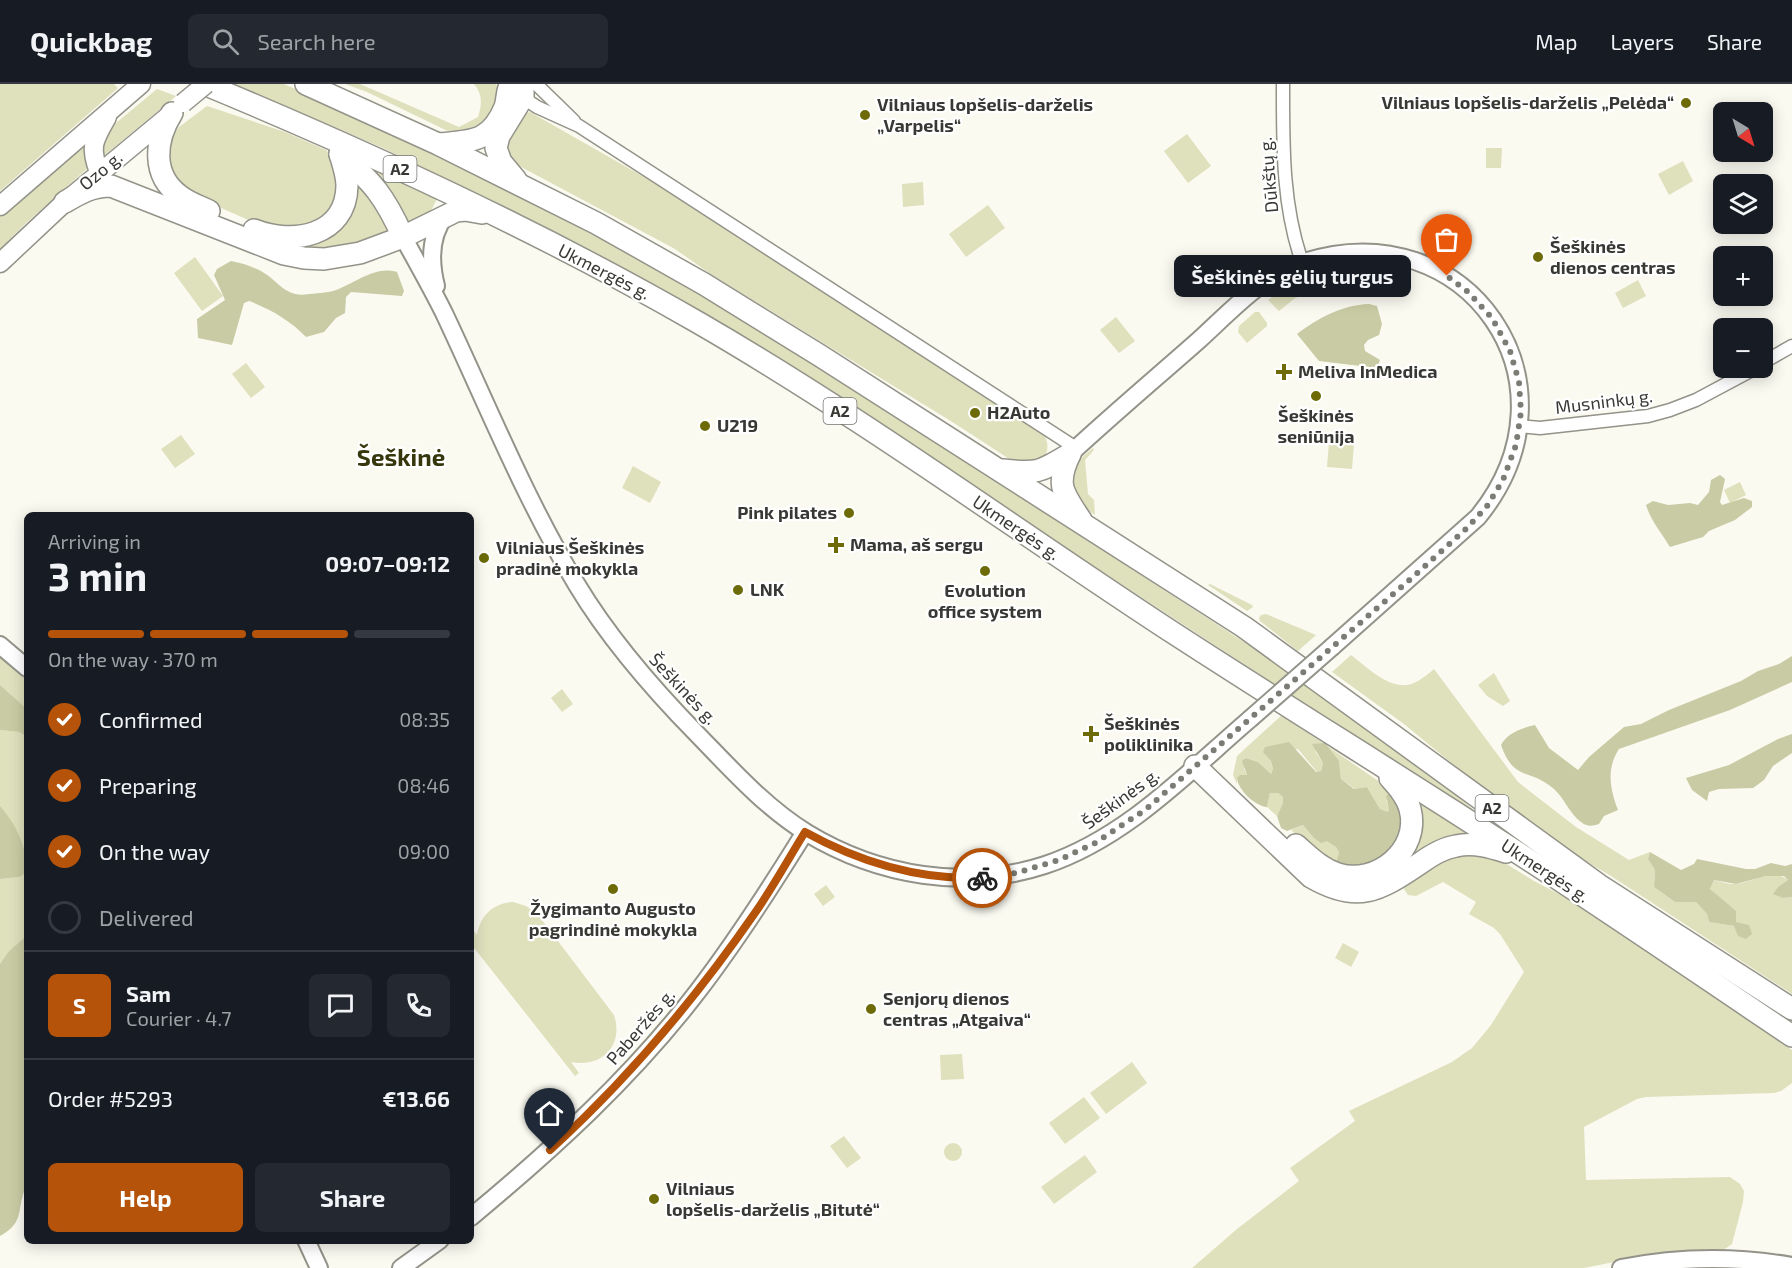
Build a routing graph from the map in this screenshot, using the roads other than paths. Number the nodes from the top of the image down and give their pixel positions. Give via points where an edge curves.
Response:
1 (141, 84) edge
2 (205, 84) edge
3 (306, 84) edge
4 (1283, 84) edge
5 (518, 87) edge
6 (113, 108) junction
7 (178, 108) junction
8 (305, 125) junction
9 (579, 126) junction
10 (438, 144) junction
11 (340, 154) junction
12 (105, 179) junction
13 (518, 182) junction
14 (65, 202) joint
15 (0, 207) edge
16 (494, 215) junction
17 (445, 216) junction
18 (403, 237) junction
19 (1302, 262) junction
20 (0, 263) edge
21 (442, 310) junction
22 (1792, 346) edge
23 (1773, 357) edge
24 (1737, 378) edge
25 (1519, 426) junction
26 (1073, 451) junction
27 (1000, 470) junction
28 (1085, 525) junction
29 (0, 645) edge
30 (24, 665) edge
31 (1199, 763) junction
32 (1376, 763) junction
33 (805, 832) junction
34 (1529, 860) junction
35 (1792, 1009) edge
36 (1792, 1036) edge
37 (474, 1214) edge
38 (308, 1244) edge
39 (434, 1244) edge
40 (1792, 1266) edge
41 (319, 1268) edge
42 (401, 1268) edge
43 (1621, 1268) edge

1 - 6 main road
2 - 7 main road, Ozo g., bridge
2 - 8 highway, Ukmergės g. / A2
3 - 10 highway, Ukmergės g. / A2
4 - 19 street, Dūkštų g. via 1288,206
5 - 9 street
5 - 9 street via 537,107
5 - 10 highway via 489,132 474,141
5 - 13 highway via 496,148 501,162
6 - 12 main road via 92,148
6 - 15 main road
7 - 11 highway via 161,135 158,152 161,170 171,188 187,201 226,219 278,237 315,234 340,212 347,187
7 - 12 main road, Ozo g.
8 - 11 highway
8 - 16 highway, Ukmergės g. / A2
9 - 26 street
10 - 13 highway, Ukmergės g. / A2
11 - 18 highway via 376,187
12 - 14 highway via 99,186
12 - 18 highway via 284,254 304,258 360,253
13 - 27 highway, Ukmergės g. / A2 via 704,284
14 - 20 main road, Ozo g.
16 - 17 highway via 465,210
16 - 32 highway, Ukmergės g. / A2 via 645,293 782,374
17 - 18 highway
17 - 21 street via 436,231 431,258
18 - 21 street, Šeškinės g.
19 - 25 street, Šeškinės g. via 1353,253 1389,254 1425,264 1461,286 1492,318 1510,351 1520,396
19 - 26 street, Šeškinės g. via 1261,286
21 - 33 street, Šeškinės g. via 544,528 607,631 639,673 721,759
22 - 23 street
24 - 25 street, Musninkų g. via 1696,400 1648,416 1540,428
25 - 31 street, Šeškinės g., bridge via 1503,480 1478,517
26 - 27 highway via 1048,468 1031,473
26 - 28 highway via 1062,470 1062,489
27 - 28 highway, Ukmergės g. / A2
28 - 35 highway, Ukmergės g. / A2 via 1244,627 1599,885
29 - 30 street
31 - 32 highway via 1322,867 1338,875 1355,877 1376,873 1394,861 1410,832 1412,820 1406,798
31 - 33 street, Šeškinės g. via 1145,810 1095,843 1045,865 995,877 908,873 847,854
31 - 34 highway via 1311,877 1334,889 1358,892 1380,888 1455,846 1484,846
32 - 34 highway, Ukmergės g. / A2
33 - 37 street, Paberžės g. via 757,910 662,1035 572,1130
34 - 36 highway, Ukmergės g. / A2
38 - 41 street
39 - 42 street
40 - 43 street via 1738,1259 1685,1260

